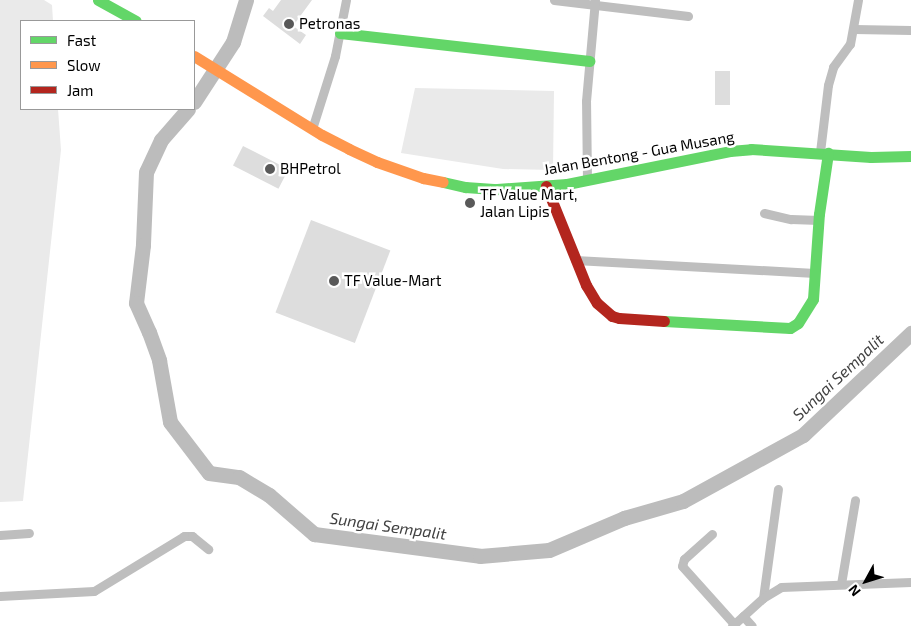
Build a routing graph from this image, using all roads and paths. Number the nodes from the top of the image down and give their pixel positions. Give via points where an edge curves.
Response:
1 (98, 0) edge
2 (346, 0) edge
3 (554, 0) edge
4 (858, 0) edge
5 (595, 2) edge
6 (688, 16) dead end
7 (134, 20) edge
8 (854, 29) junction
9 (911, 30) edge
10 (340, 33) junction
11 (197, 59) edge
12 (589, 61) junction
13 (312, 129) junction
14 (824, 153) junction
15 (911, 156) edge
16 (587, 180) junction
17 (546, 186) junction
18 (764, 212) dead end
19 (819, 220) junction
20 (575, 260) junction
21 (816, 273) junction
22 (778, 489) dead end
23 (856, 500) dead end
24 (29, 533) dead end
25 (712, 534) dead end
26 (0, 535) edge
27 (208, 549) dead end
28 (911, 582) edge
29 (841, 584) junction
30 (0, 596) edge
31 (763, 598) junction
32 (744, 616) junction
33 (733, 625) edge
34 (752, 626) edge

1 - 7 main road
2 - 10 street
3 - 5 street
4 - 8 street
5 - 6 street
5 - 12 street
8 - 9 street
8 - 14 street via 850,44 833,67 828,86
10 - 12 main road
10 - 13 street
11 - 13 main road, Jalan Bentong - Gua Musang
12 - 16 street
13 - 17 main road, Jalan Bentong - Gua Musang via 377,162 423,178 465,187
14 - 15 main road, Jalan Bentong - Gua Musang
14 - 16 main road, Jalan Bentong - Gua Musang via 779,149 730,150
14 - 19 main road
16 - 17 main road, Jalan Bentong - Gua Musang
17 - 20 main road
18 - 19 street via 791,219
19 - 21 main road
20 - 21 street
20 - 21 main road via 596,303 605,312 619,318 779,329 790,328 805,314 813,299
22 - 31 street
23 - 29 street
24 - 26 street
25 - 33 street via 684,558 682,566
27 - 30 street via 192,536 184,536 94,591
28 - 29 street
29 - 31 street via 781,586
31 - 32 street
32 - 33 street
32 - 34 street

